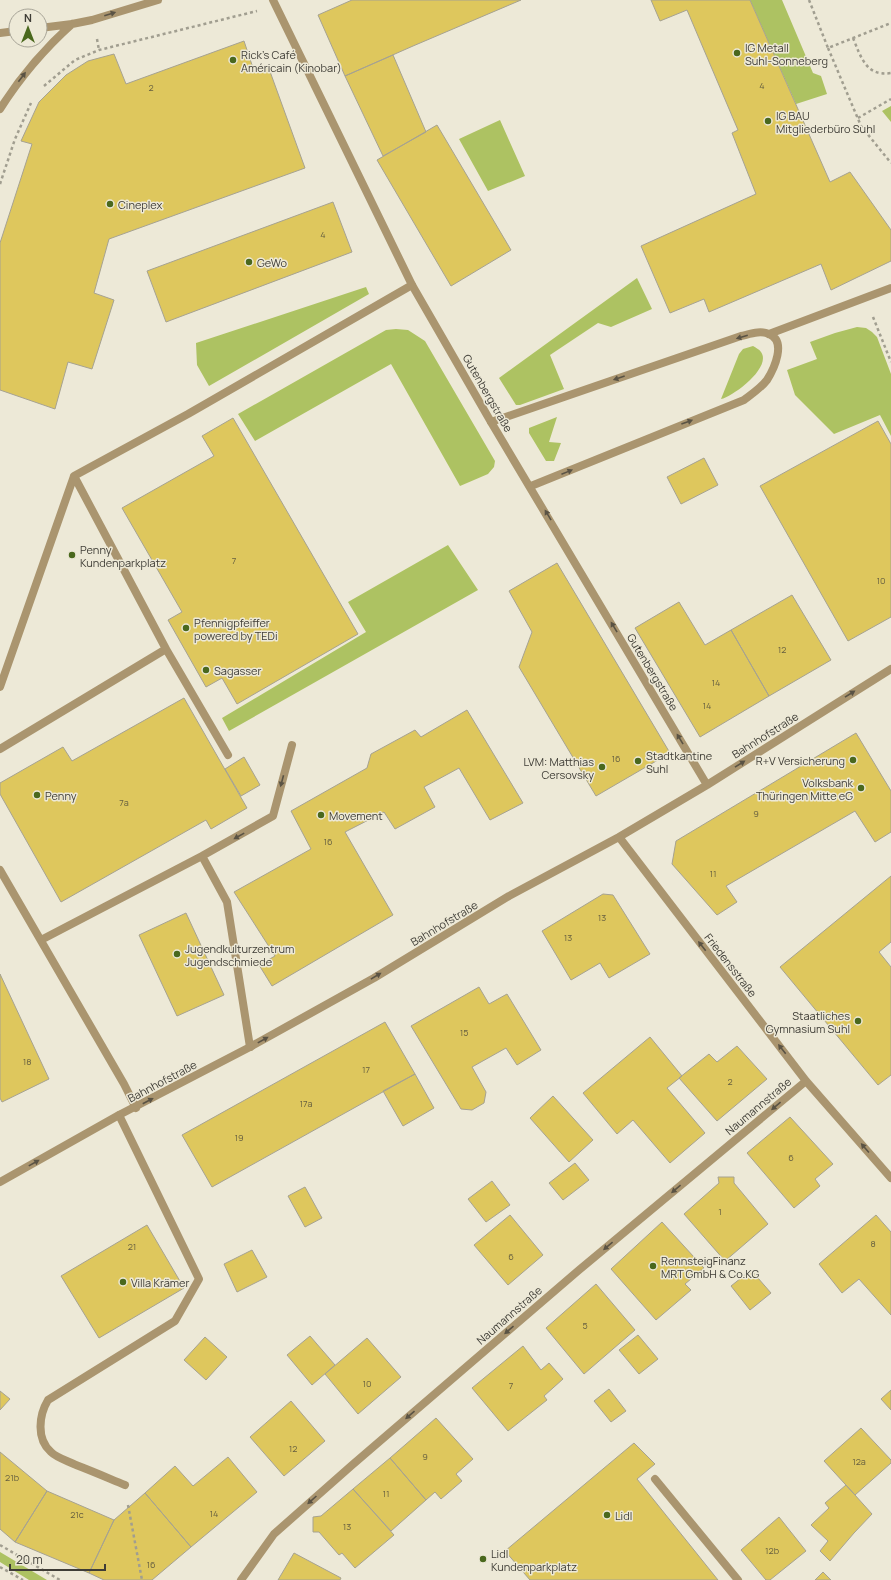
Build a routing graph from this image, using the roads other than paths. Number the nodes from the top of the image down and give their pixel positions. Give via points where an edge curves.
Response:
1 (158, 0) edge
2 (274, 3) edge
3 (72, 24) junction
4 (48, 27) edge
5 (0, 109) edge
6 (412, 285) junction
7 (891, 288) edge
8 (769, 334) junction
9 (491, 422) junction
10 (74, 476) junction
11 (530, 486) junction
12 (166, 649) junction
13 (891, 669) edge
14 (0, 687) edge
15 (292, 745) dead end
16 (0, 749) edge
17 (228, 755) dead end
18 (707, 784) junction
19 (619, 836) junction
20 (202, 856) junction
21 (0, 870) edge
22 (41, 940) junction
23 (250, 1047) junction
24 (806, 1080) junction
25 (136, 1108) junction
26 (119, 1115) junction
27 (891, 1178) edge
28 (0, 1182) edge
29 (655, 1480) dead end
30 (125, 1485) road end
31 (242, 1580) edge
32 (738, 1580) edge

3 -> 1 street
2 - 6 street, Gutenbergstraße
3 - 4 street
5 -> 3 street via 32,64 50,43
6 - 9 street, Gutenbergstraße
6 - 10 street
7 - 8 street
8 -> 9 street via 742,336
11 -> 8 street via 744,400 767,380 777,362 779,350 776,339
9 - 11 street, Gutenbergstraße
10 - 12 street
10 - 14 street
18 -> 11 street, Gutenbergstraße
12 - 16 street
12 - 17 street
18 -> 13 street, Bahnhofstraße
15 -> 20 street via 273,816
18 - 19 street, Bahnhofstraße
23 -> 19 street, Bahnhofstraße via 374,978 509,896
24 -> 19 street, Friedensstraße
20 - 22 street
20 - 23 street via 227,902
21 - 22 street
22 - 25 street
25 -> 23 street, Bahnhofstraße
27 -> 24 street, Friedensstraße
24 -> 31 street, Naumannstraße via 333,1481 274,1534
25 - 26 street, Bahnhofstraße
28 -> 26 street, Bahnhofstraße
26 - 30 street via 199,1279 175,1321 48,1400 43,1408 41,1428 42,1438 51,1452
29 - 32 street

